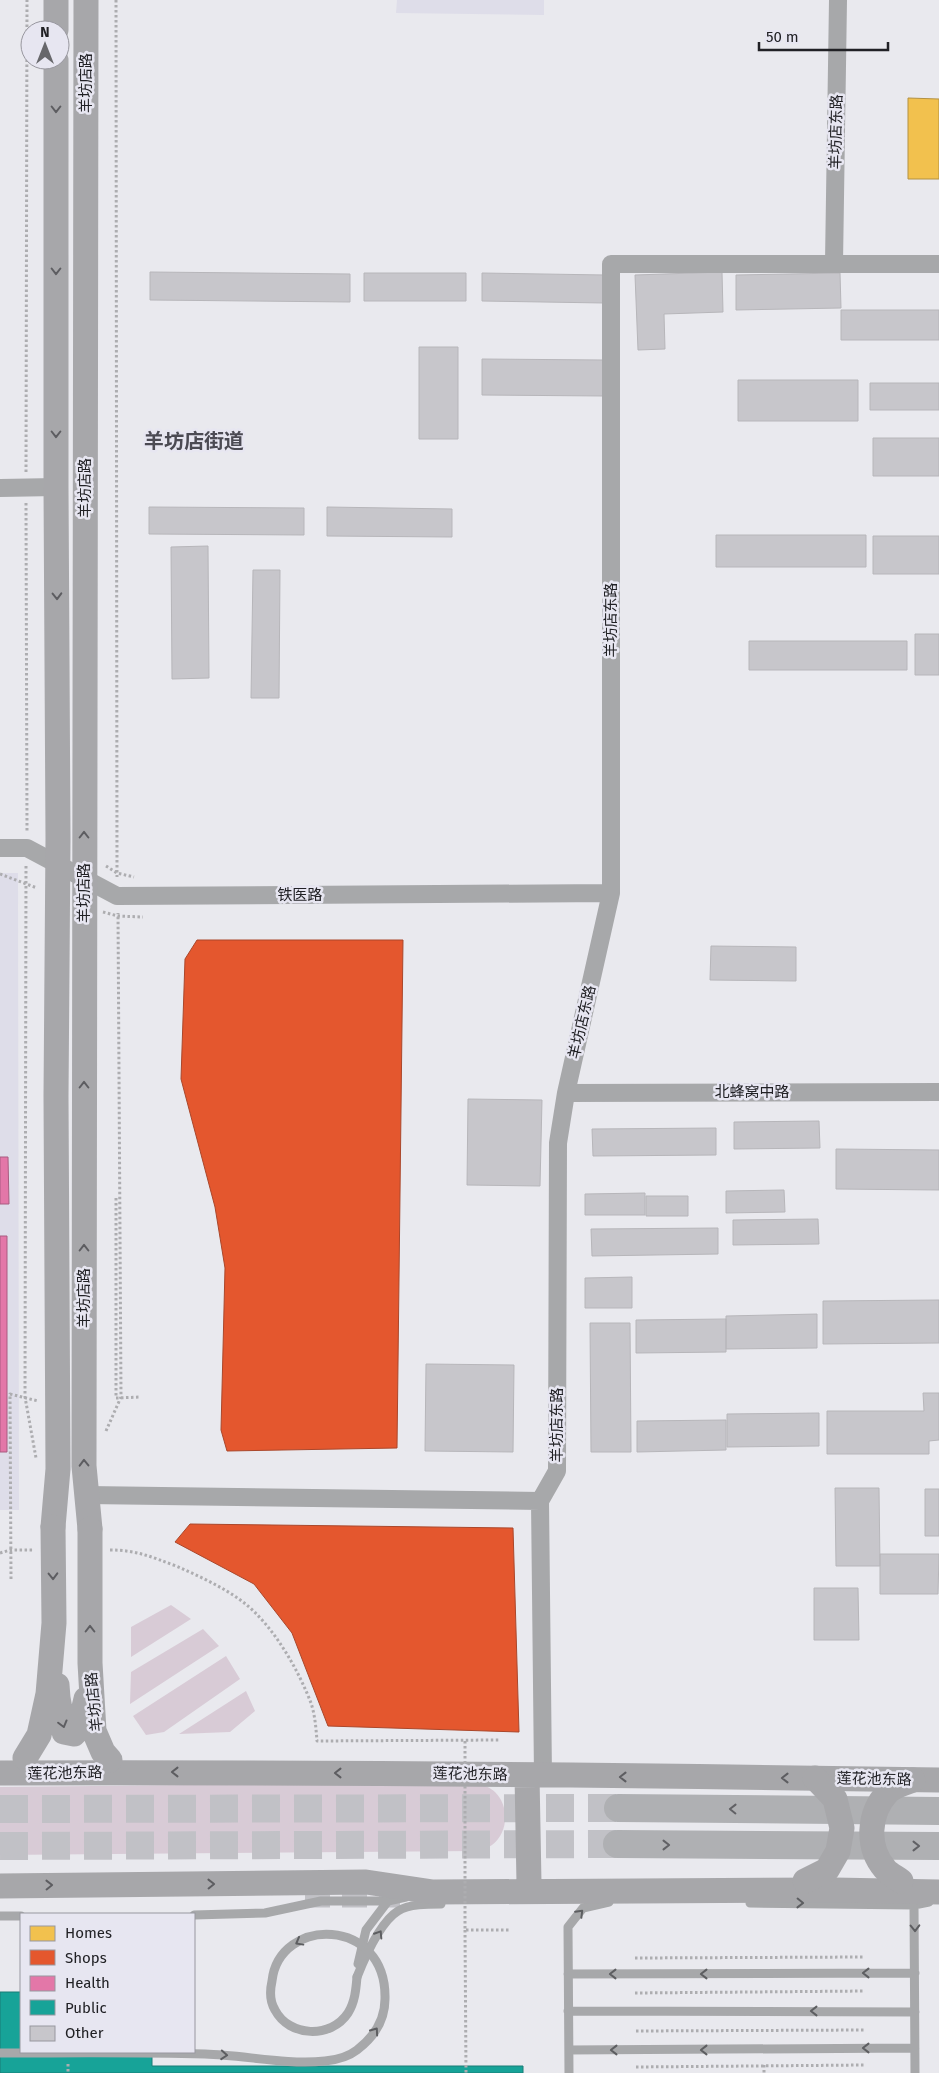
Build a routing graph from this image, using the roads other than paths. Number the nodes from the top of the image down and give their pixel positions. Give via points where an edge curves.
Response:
1 (56, 0) edge
2 (86, 0) edge
3 (838, 0) edge
4 (56, 20) edge
5 (56, 70) edge
6 (834, 263) junction
7 (939, 264) edge
8 (56, 487) junction
9 (0, 488) edge
10 (0, 848) edge
11 (58, 866) junction
12 (84, 879) junction
13 (611, 893) junction
14 (939, 1092) edge
15 (566, 1093) junction
16 (87, 1495) junction
17 (540, 1501) junction
18 (54, 1623) junction
19 (90, 1663) junction
20 (119, 1766) junction
21 (11, 1768) edge
22 (535, 1776) junction
23 (815, 1778) junction
24 (912, 1780) junction
25 (939, 1780) edge
26 (618, 1808) tunnel mouth
27 (939, 1811) edge
28 (617, 1844) tunnel mouth
29 (939, 1846) edge
30 (939, 1880) edge
31 (805, 1881) junction
32 (366, 1882) junction
33 (529, 1883) junction
34 (0, 1886) edge
35 (897, 1886) junction
36 (939, 1892) edge
37 (441, 1898) junction
38 (939, 1899) edge
39 (388, 1901) junction
40 (623, 1902) dead end
41 (736, 1903) dead end
42 (914, 1905) junction
43 (195, 1915) edge
44 (0, 1916) edge
45 (20, 1916) edge
46 (915, 1973) junction
47 (568, 1974) junction
48 (357, 1977) junction
49 (568, 2011) junction
50 (915, 2012) junction
51 (915, 2048) junction
52 (569, 2050) junction
53 (0, 2053) edge
54 (569, 2073) edge
55 (915, 2073) edge

1 - 4 main road
12 -> 2 main road, 羊坊店路
3 - 6 street, 羊坊店东路
5 -> 8 main road, 羊坊店路
6 - 7 street
6 - 13 street, 羊坊店东路 via 610,264
8 - 9 street
8 -> 11 main road, 羊坊店路
10 - 11 street, 铁医路 via 26,848
11 - 12 street, 铁医路
11 -> 18 main road, 羊坊店路, bridge via 58,1469 53,1527
12 - 13 street, 铁医路 via 117,896
16 -> 12 main road, 羊坊店路 via 84,1466
13 - 15 street, 羊坊店东路
14 - 15 street, 北蜂窝中路
15 - 17 street, 羊坊店东路 via 558,1143 557,1471
16 - 17 street
19 -> 16 main road, 羊坊店路, bridge via 95,1539
17 - 22 street
18 -> 19 main road, bridge via 58,1698 64,1732 74,1734 79,1728 86,1702
18 - 21 main road, 羊坊店路, bridge via 48,1694 39,1735
19 - 20 main road, 羊坊店路, bridge via 94,1731 103,1752
20 - 21 main road, 莲花池东路
22 -> 20 main road, 莲花池东路
23 -> 22 main road, 莲花池东路
22 - 33 main road
23 - 24 main road, 莲花池东路
23 - 31 main road, bridge via 835,1799 842,1828 838,1851 827,1870
24 - 25 main road, 莲花池东路
24 - 35 main road, bridge via 889,1791 878,1807 871,1827 877,1857
27 -> 26 highway, 莲花池东路
28 -> 29 highway
30 - 35 main road
31 - 33 main road
31 - 35 main road
32 - 33 main road
34 -> 32 main road
32 - 37 main road
35 - 36 main road
35 - 37 main road
35 - 42 lane
37 - 39 lane
48 -> 37 lane via 366,1953 398,1910
38 - 42 lane
39 - 43 lane via 321,1901 266,1913
39 - 48 lane via 366,1930
47 -> 40 lane via 568,1927 583,1908 604,1902
41 -> 42 lane
42 -> 46 lane
44 - 45 lane
46 -> 47 lane
46 - 50 lane
47 - 49 lane
53 -> 48 lane, bridge via 206,2054 293,2061 333,2060 356,2051 381,2022 385,1982 375,1957 353,1940 319,1934 286,1950 274,1971 271,1991 275,2011 286,2024 306,2032 319,2032 339,2023 348,2014
50 -> 49 lane
49 - 52 lane
50 - 51 lane
51 -> 52 lane
51 - 55 lane
52 - 54 lane

